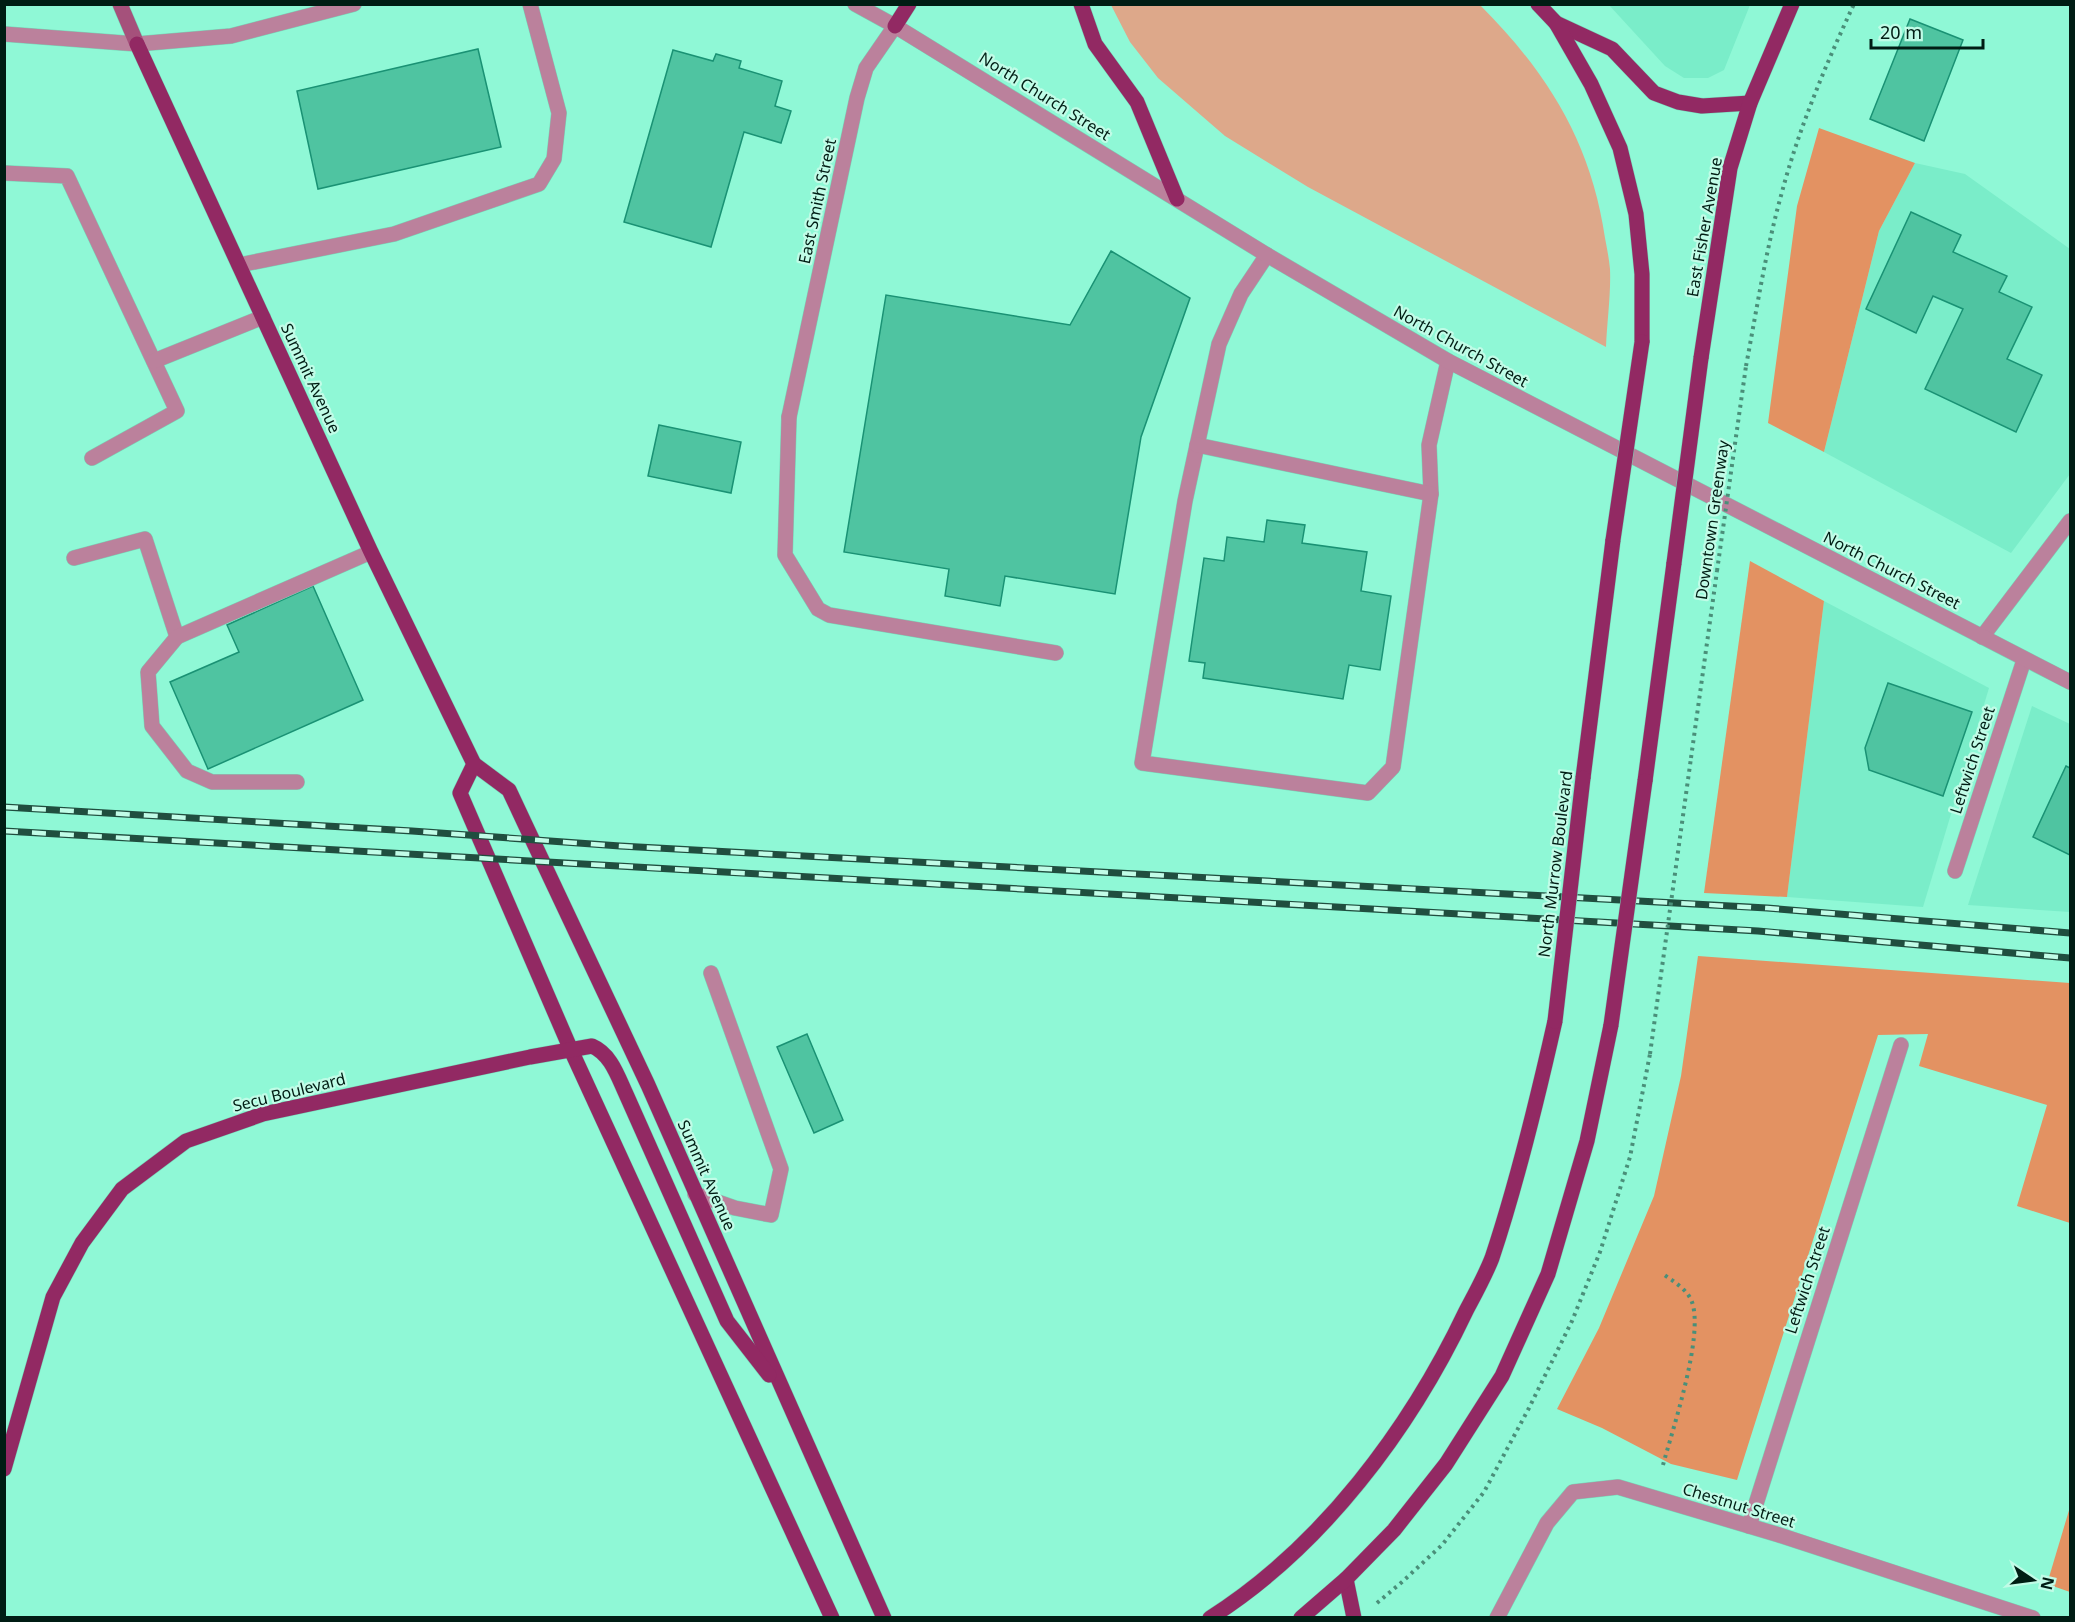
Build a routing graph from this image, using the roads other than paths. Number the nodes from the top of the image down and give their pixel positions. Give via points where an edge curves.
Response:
1 (120, 4) edge
2 (354, 4) edge
3 (530, 4) edge
4 (855, 4) edge
5 (909, 4) edge
6 (1081, 4) edge
7 (1538, 4) edge
8 (1791, 4) edge
9 (1556, 23) junction
10 (895, 26) junction
11 (4, 34) edge
12 (138, 44) junction
13 (1750, 103) junction
14 (4, 173) edge
15 (1177, 199) junction
16 (1267, 255) junction
17 (239, 265) junction
18 (262, 317) junction
19 (154, 361) junction
20 (1448, 361) junction
21 (1197, 445) junction
22 (92, 458) dead end
23 (1431, 494) junction
24 (2070, 521) edge
25 (371, 552) junction
26 (74, 558) dead end
27 (177, 637) junction
28 (1982, 637) junction
29 (1056, 652) dead end
30 (2024, 660) junction
31 (2070, 682) edge
32 (474, 764) junction
33 (297, 782) dead end
34 (1955, 871) dead end
35 (711, 973) dead end
36 (1901, 1045) dead end
37 (571, 1050) junction
38 (695, 1194) junction
39 (783, 1393) junction
40 (4, 1469) edge
41 (1749, 1526) junction
42 (1346, 1579) junction
43 (832, 1617) edge
44 (884, 1617) edge
45 (1210, 1617) edge
46 (1301, 1617) edge
47 (1354, 1617) edge
48 (1497, 1617) edge
49 (2033, 1617) edge

1 - 12 main road, Summit Avenue
2 - 12 street via 231,36
3 - 17 street via 559,113 554,159 538,184 405,230
4 - 10 street, North Church Street
5 - 10 main road, East Smith Street
6 - 15 main road via 1095,44 1137,102
7 - 9 main road
8 - 13 main road, East Fisher Avenue
9 - 13 main road via 1612,49 1654,93 1702,106
9 - 45 main road, North Murrow Boulevard, bridge via 1591,84 1620,148 1636,214 1642,274 1642,342 1613,540 1555,1021 1529,1135 1491,1260 1445,1357 1391,1441 1345,1499 1290,1556
10 - 15 street, North Church Street
10 - 29 street, East Smith Street via 866,68 857,98 789,417 785,555 818,609 830,615
11 - 12 street
12 - 17 main road, Summit Avenue
13 - 42 main road, East Fisher Avenue, bridge via 1730,168 1611,1025 1587,1141 1548,1274 1502,1376 1446,1464 1394,1530
14 - 19 street via 67,176
15 - 16 street, North Church Street
16 - 20 street, North Church Street
16 - 21 street via 1241,294 1219,344
17 - 18 main road, Summit Avenue
18 - 19 street
18 - 25 main road, Summit Avenue
19 - 22 street via 177,411
20 - 23 street via 1428,445
20 - 28 street, North Church Street
21 - 23 street
21 - 23 street via 1142,763 1368,793 1393,767
24 - 28 street
25 - 27 street
25 - 32 main road, Summit Avenue
26 - 27 street via 145,539
27 - 33 street via 148,672 152,726 187,771 212,782
28 - 30 street, North Church Street
30 - 31 street, North Church Street
30 - 34 street, Leftwich Street
32 - 37 main road via 460,793
32 - 38 main road, Summit Avenue via 509,790
35 - 38 street via 781,1169 771,1215
36 - 41 street, Leftwich Street
37 - 39 main road, Secu Boulevard via 592,1046 601,1050 611,1064 727,1321
37 - 40 main road, Secu Boulevard via 263,1114 186,1141 122,1189 82,1243 53,1297
37 - 43 main road
38 - 39 main road, Summit Avenue
39 - 44 main road, Summit Avenue
41 - 48 street, Chestnut Street via 1617,1487 1573,1492 1547,1524
41 - 49 street, Chestnut Street
42 - 46 main road
42 - 47 main road

